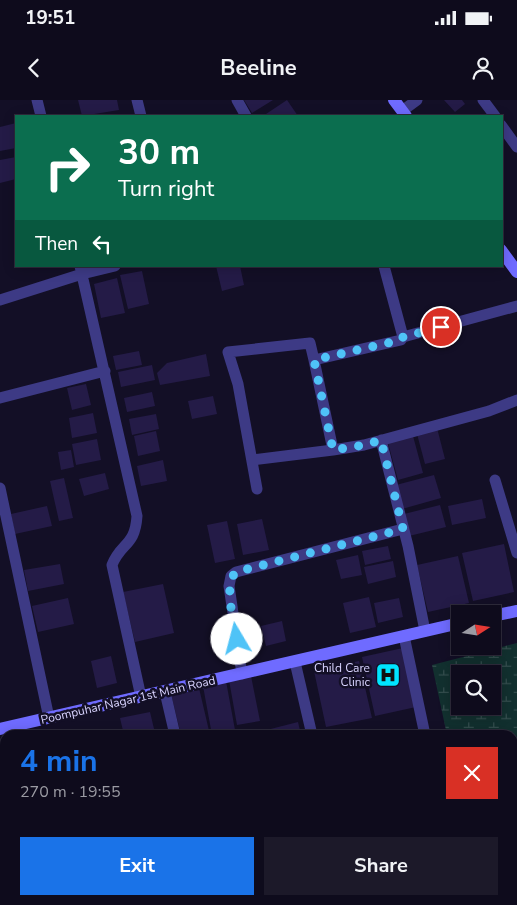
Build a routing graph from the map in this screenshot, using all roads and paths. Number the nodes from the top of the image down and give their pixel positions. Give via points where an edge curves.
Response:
1 (37, 100) edge
2 (137, 100) edge
3 (237, 100) edge
4 (394, 100) edge
5 (417, 100) edge
6 (483, 100) edge
7 (404, 114) edge
8 (41, 115) edge
9 (142, 115) edge
10 (245, 115) edge
11 (494, 115) edge
12 (503, 128) edge
13 (517, 147) edge
14 (503, 253) edge
15 (106, 267) edge
16 (384, 267) edge
17 (81, 270) edge
18 (517, 272) edge
19 (0, 300) edge
20 (517, 306) edge
21 (403, 337) junction
22 (314, 360) junction
23 (105, 371) junction
24 (0, 398) edge
25 (517, 400) edge
26 (381, 440) junction
27 (333, 450) junction
28 (252, 460) junction
29 (495, 480) dead end
30 (0, 488) edge
31 (257, 489) dead end
32 (403, 529) junction
33 (517, 553) edge
34 (517, 611) edge
35 (501, 614) edge
36 (451, 625) edge
37 (425, 631) junction
38 (404, 636) junction
39 (296, 662) junction
40 (242, 674) junction
41 (165, 692) junction
42 (141, 697) junction
43 (49, 718) junction
44 (0, 729) edge
45 (174, 730) edge
46 (311, 730) edge
47 (424, 730) edge

1 - 8 street
2 - 9 street
3 - 10 street
4 - 7 main road
5 - 7 street
6 - 11 street
12 - 13 street
14 - 18 main road
15 - 17 street
16 - 21 street
17 - 19 street
17 - 23 street
20 - 21 street
21 - 22 street
22 - 27 street
22 - 28 street via 310,343 228,352 238,384
23 - 24 street
23 - 42 street via 137,516 131,541 115,556 112,565
25 - 26 street via 489,411
26 - 27 street
26 - 32 street
27 - 28 street
28 - 31 street
29 - 33 street
30 - 43 street
32 - 37 street
32 - 40 street via 236,572 231,576 229,586
34 - 35 main road
36 - 37 main road, Poompuhar Nagar 1st Main Road
37 - 38 main road, Poompuhar Nagar 1st Main Road
38 - 39 main road, Poompuhar Nagar 1st Main Road
38 - 47 street
39 - 40 main road, Poompuhar Nagar 1st Main Road
39 - 46 street
40 - 41 main road, Poompuhar Nagar 1st Main Road
41 - 42 main road, Poompuhar Nagar 1st Main Road
41 - 45 street
42 - 43 main road, Poompuhar Nagar 1st Main Road
43 - 44 main road, Poompuhar Nagar 1st Main Road

